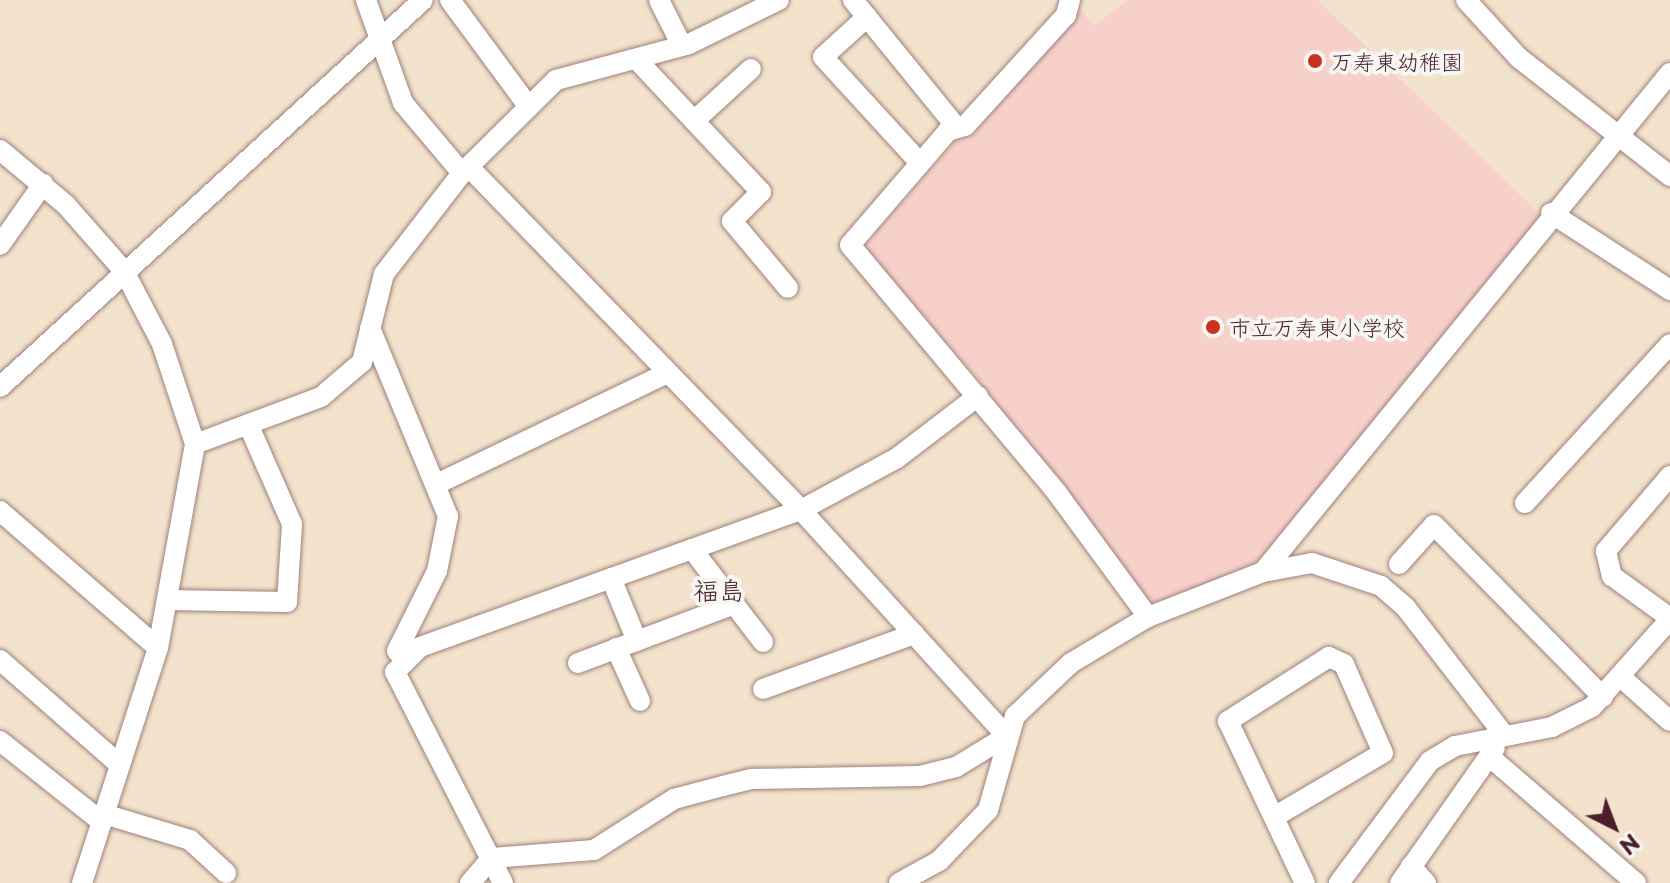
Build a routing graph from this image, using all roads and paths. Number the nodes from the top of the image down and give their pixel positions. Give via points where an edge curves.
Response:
1 (366, 0) edge
2 (423, 0) edge
3 (450, 0) edge
4 (659, 0) edge
5 (779, 0) edge
6 (853, 0) edge
7 (1070, 0) edge
8 (1466, 0) edge
9 (867, 17) junction
10 (381, 34) junction
11 (682, 46) junction
12 (637, 60) junction
13 (751, 69) dead end
14 (1670, 73) edge
15 (529, 107) junction
16 (694, 121) junction
17 (957, 128) junction
18 (1615, 134) junction
19 (0, 150) edge
20 (920, 163) junction
21 (465, 170) junction
22 (1670, 176) edge
23 (43, 184) junction
24 (1551, 213) junction
25 (0, 245) edge
26 (124, 271) junction
27 (788, 288) dead end
28 (1670, 290) edge
29 (370, 328) junction
30 (1670, 344) edge
31 (665, 374) junction
32 (0, 387) edge
33 (978, 396) junction
34 (248, 424) junction
35 (195, 444) junction
36 (1670, 476) edge
37 (439, 483) junction
38 (1525, 503) dead end
39 (801, 510) junction
40 (0, 511) edge
41 (692, 549) junction
42 (1399, 564) dead end
43 (1263, 572) junction
44 (611, 578) junction
45 (167, 600) junction
46 (730, 606) junction
47 (1148, 617) junction
48 (1670, 618) edge
49 (914, 634) junction
50 (637, 641) junction
51 (763, 642) dead end
52 (158, 648) junction
53 (616, 648) junction
54 (0, 660) edge
55 (406, 661) junction
56 (578, 663) dead end
57 (1622, 678) junction
58 (763, 689) dead end
59 (1603, 697) junction
60 (640, 701) dead end
61 (1670, 721) edge
62 (1504, 735) junction
63 (1007, 736) junction
64 (0, 741) edge
65 (1490, 757) junction
66 (120, 765) junction
67 (1274, 817) junction
68 (103, 818) junction
69 (492, 858) junction
70 (226, 873) dead end
71 (1406, 874) edge
72 (82, 883) edge
73 (470, 883) edge
74 (503, 883) edge
75 (899, 883) edge
76 (1305, 883) edge
77 (1339, 883) edge
78 (1426, 883) edge
79 (1636, 883) edge

1 - 10 street
2 - 10 street
3 - 15 street
4 - 11 street
5 - 11 street
6 - 9 street
7 - 17 street via 1066,15
8 - 18 street via 1519,58
9 - 17 street
9 - 20 street via 823,57
10 - 21 street via 413,121
10 - 26 street
11 - 12 street
12 - 15 street via 556,80
12 - 16 street
13 - 16 street
14 - 18 street
15 - 21 street
16 - 27 street via 761,192 732,221
17 - 20 street
18 - 22 street
18 - 24 street
19 - 23 street
20 - 33 street via 850,245
21 - 29 street via 384,274
21 - 31 street
23 - 25 street
23 - 26 street
24 - 28 street
24 - 43 street
26 - 32 street
26 - 35 street via 162,344
29 - 34 street via 362,362 341,383
29 - 37 street
30 - 38 street
31 - 37 street
31 - 39 street
33 - 39 street via 897,458
33 - 47 street
34 - 35 street
34 - 45 street via 292,524 287,602
35 - 45 street
36 - 48 street via 1606,551 1612,576
37 - 55 street via 447,541 397,651
39 - 41 street
39 - 49 street
40 - 52 street
41 - 44 street
41 - 46 street
42 - 59 street via 1434,525
43 - 47 street
43 - 62 street via 1312,563 1381,586 1406,608
44 - 50 street
44 - 55 street via 420,647
45 - 52 street
46 - 50 street
46 - 51 street
47 - 63 street via 1071,663 1015,716
48 - 57 street
49 - 58 street
49 - 63 street
50 - 53 street
52 - 66 street
53 - 56 street
53 - 60 street
54 - 66 street
55 - 69 street via 395,672
57 - 59 street
57 - 61 street
59 - 62 street via 1552,727
62 - 65 street
62 - 77 street via 1430,761
63 - 69 street via 956,767 920,776 752,779 674,799 594,850
63 - 75 street via 988,810 939,861
64 - 68 street
65 - 71 street
65 - 79 street
66 - 68 street
67 - 67 street via 1228,721 1329,657 1344,664 1383,753
67 - 76 street
68 - 70 street via 190,840
68 - 72 street
69 - 73 street
69 - 74 street
71 - 78 street

